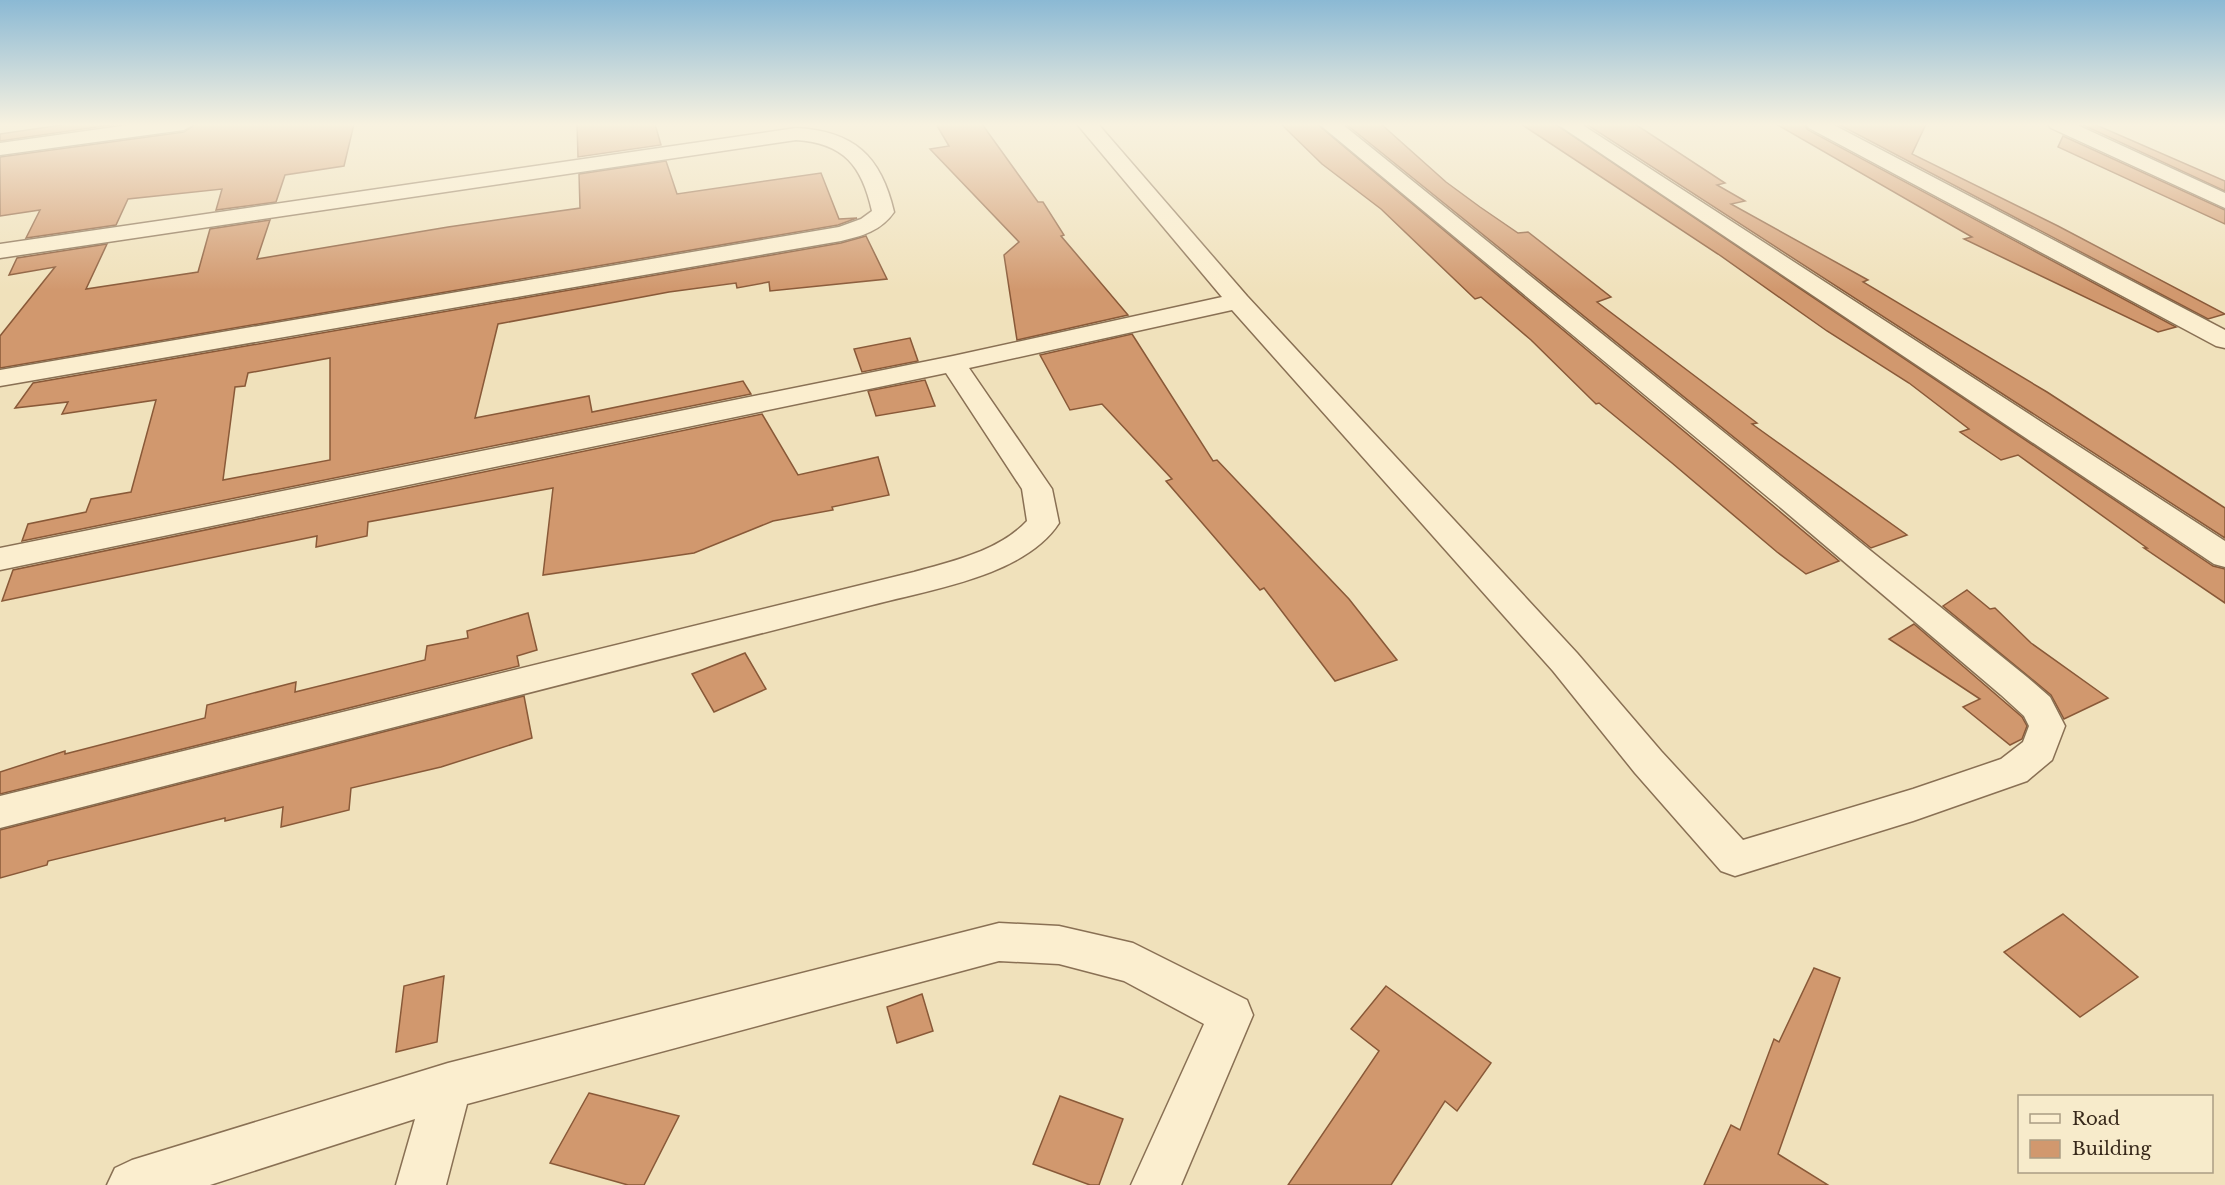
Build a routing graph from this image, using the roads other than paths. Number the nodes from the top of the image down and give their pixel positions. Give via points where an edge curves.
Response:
1 (488, 179) edge
2 (873, 179) edge
3 (1134, 179) edge
4 (1397, 179) edge
5 (1651, 179) edge
6 (1921, 179) edge
7 (2178, 179) edge
8 (2225, 201) edge
9 (0, 251) edge
10 (1238, 301) junction
11 (2225, 340) edge
12 (953, 364) junction
13 (0, 378) edge
14 (2225, 556) edge
15 (0, 559) edge
16 (0, 813) edge
17 (448, 1086) junction
18 (132, 1185) edge
19 (421, 1185) edge
20 (1156, 1185) edge

1 - 9 street
2 - 13 street via 880,190 883,212 866,227 841,234
3 - 10 street
4 - 10 street via 2014,686 2037,707 2047,726 2039,750 2014,770 1735,859 1564,662
5 - 14 street
6 - 11 street
7 - 8 street
10 - 12 street
12 - 15 street
12 - 16 street via 1037,489 1043,522 1035,535 1000,556 872,594
17 - 18 street
17 - 19 street
17 - 20 street via 999,942 1059,945 1133,963 1232,1015

